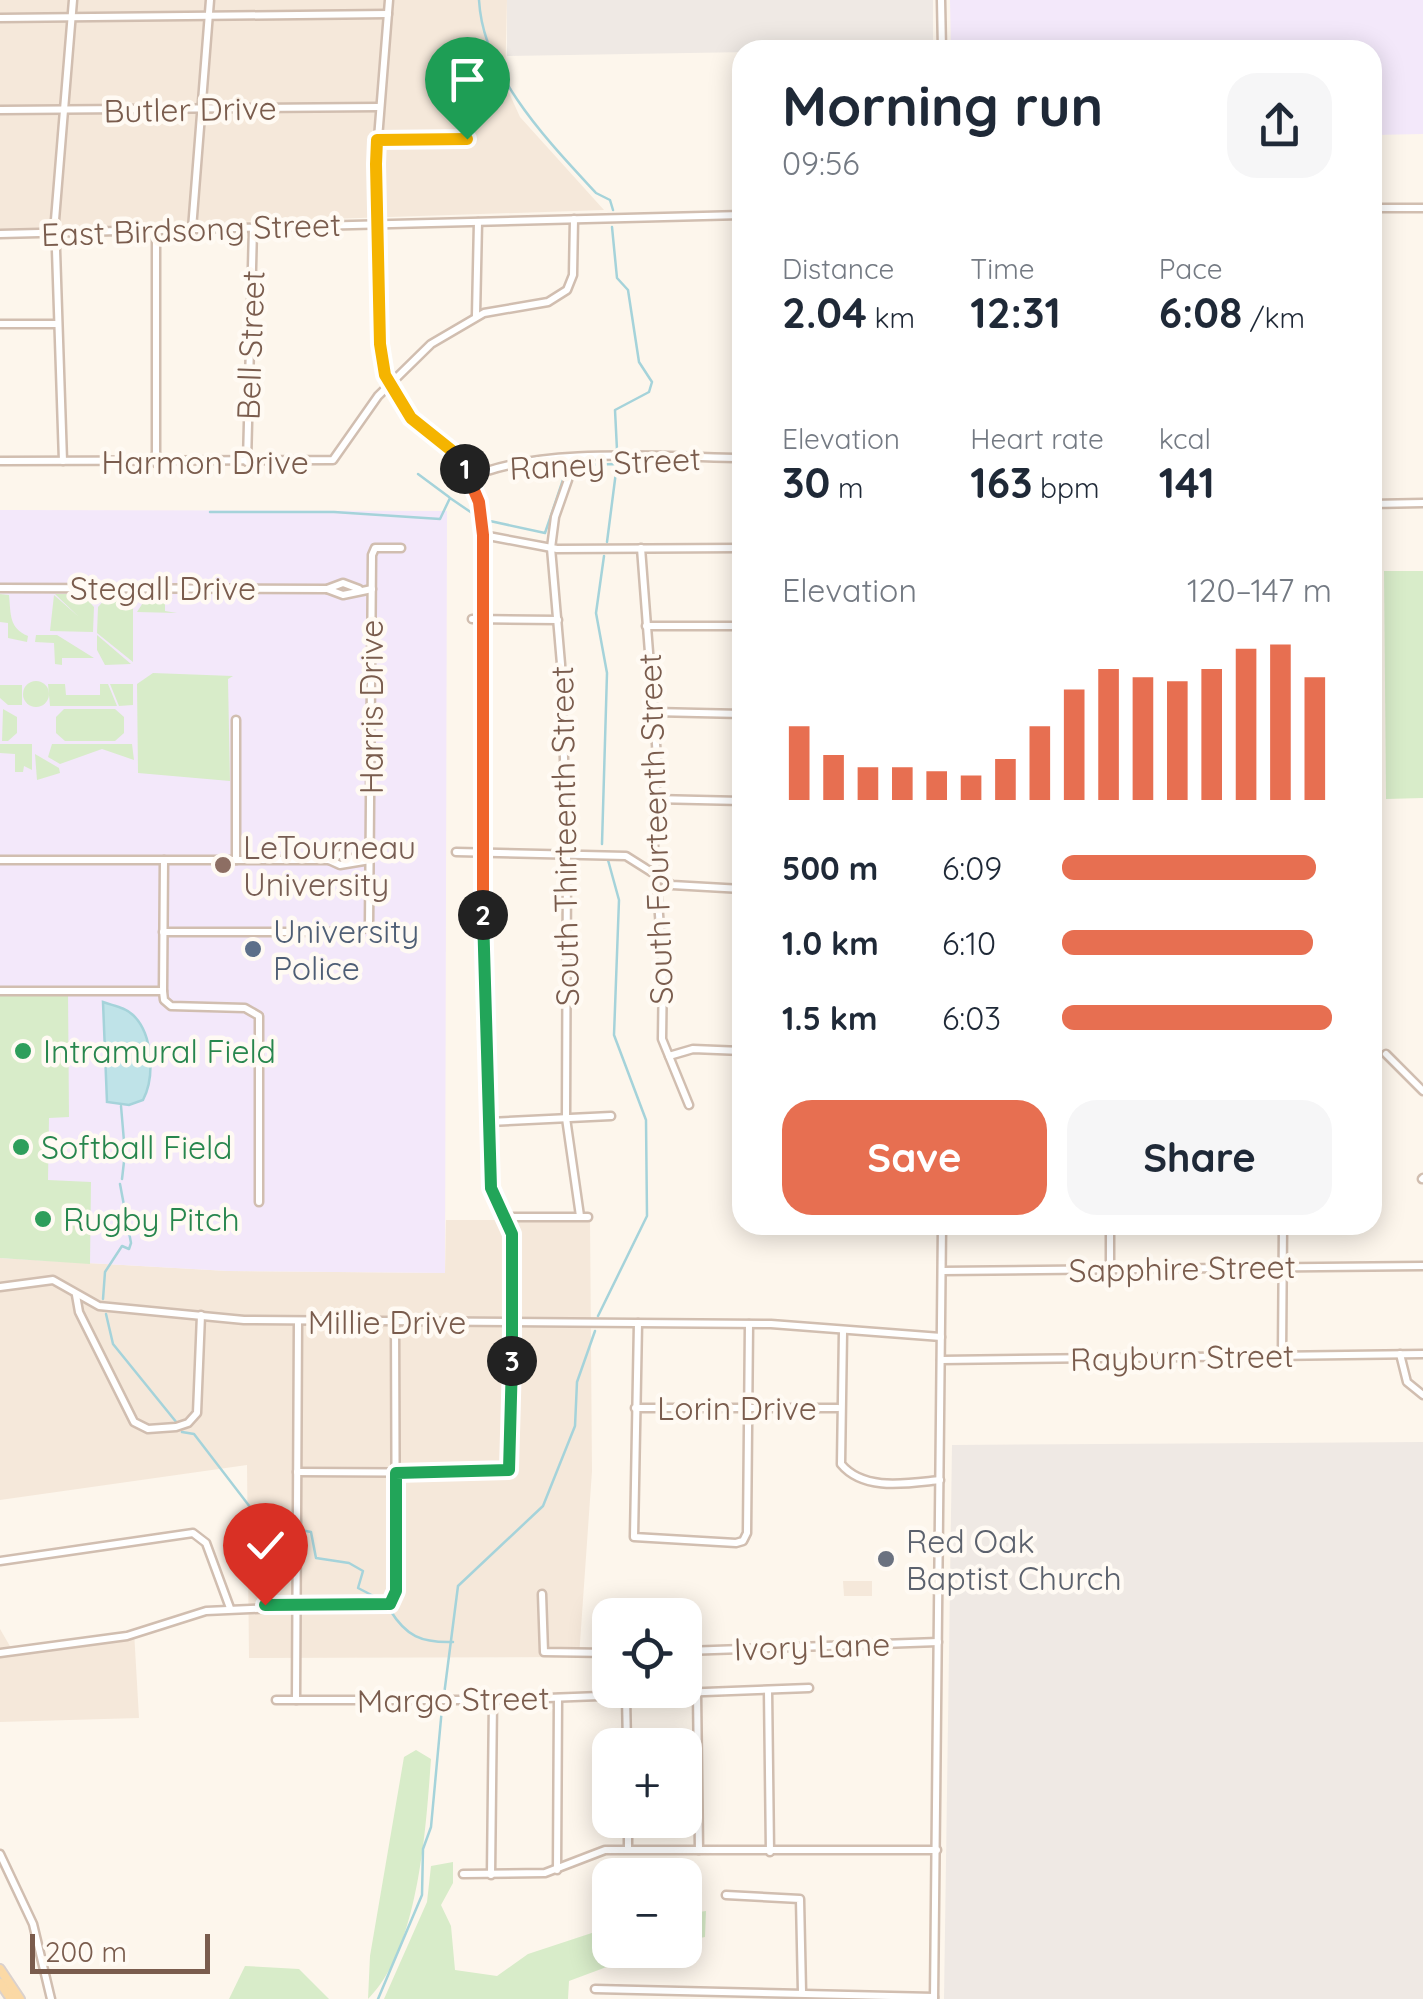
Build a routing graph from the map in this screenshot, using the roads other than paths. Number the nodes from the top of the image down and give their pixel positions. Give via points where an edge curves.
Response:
1 (72, 0) edge
2 (210, 0) edge
3 (389, 0) edge
4 (942, 0) edge
5 (388, 14) junction
6 (209, 16) junction
7 (71, 17) junction
8 (0, 18) edge
9 (942, 40) edge
10 (379, 107) junction
11 (201, 108) junction
12 (0, 110) edge
13 (64, 110) junction
14 (467, 139) dead end
15 (377, 140) junction
16 (1382, 208) edge
17 (1423, 208) edge
18 (732, 214) edge
19 (574, 218) junction
20 (478, 222) junction
21 (381, 224) junction
22 (253, 228) junction
23 (192, 229) junction
24 (156, 230) junction
25 (55, 233) junction
26 (0, 234) edge
27 (476, 316) junction
28 (0, 324) edge
29 (56, 324) junction
30 (389, 384) junction
31 (732, 458) edge
32 (576, 460) junction
33 (0, 461) edge
34 (64, 461) junction
35 (156, 462) junction
36 (247, 462) junction
37 (470, 478) junction
38 (1382, 504) edge
39 (1423, 504) edge
40 (483, 535) junction
41 (402, 548) dead end
42 (551, 548) junction
43 (640, 548) junction
44 (732, 548) edge
45 (0, 588) edge
46 (372, 589) junction
47 (472, 619) dead end
48 (483, 619) junction
49 (558, 620) junction
50 (646, 626) junction
51 (732, 626) edge
52 (654, 712) junction
53 (732, 714) edge
54 (236, 720) dead end
55 (654, 799) junction
56 (732, 801) edge
57 (456, 852) dead end
58 (483, 852) junction
59 (567, 854) junction
60 (0, 860) edge
61 (164, 860) junction
62 (236, 860) junction
63 (370, 860) junction
64 (656, 876) junction
65 (732, 888) edge
66 (163, 932) junction
67 (0, 991) edge
68 (163, 991) junction
69 (732, 1051) edge
70 (1386, 1054) dead end
71 (669, 1056) junction
72 (1423, 1092) edge
73 (689, 1105) dead end
74 (612, 1116) dead end
75 (566, 1118) junction
76 (489, 1122) junction
77 (258, 1202) dead end
78 (505, 1217) junction
79 (942, 1235) edge
80 (1110, 1235) edge
81 (1283, 1235) edge
82 (1423, 1266) edge
83 (1283, 1268) junction
84 (1110, 1269) junction
85 (942, 1270) junction
86 (0, 1287) edge
87 (76, 1294) junction
88 (201, 1315) junction
89 (298, 1322) junction
90 (395, 1322) junction
91 (512, 1322) junction
92 (638, 1323) junction
93 (750, 1324) junction
94 (842, 1332) junction
95 (941, 1337) junction
96 (1400, 1354) junction
97 (1423, 1354) edge
98 (1282, 1355) junction
99 (941, 1360) junction
100 (1423, 1395) edge
101 (635, 1408) junction
102 (748, 1408) junction
103 (839, 1408) junction
104 (297, 1472) junction
105 (396, 1473) junction
106 (940, 1480) junction
107 (0, 1562) edge
108 (542, 1594) dead end
109 (298, 1605) junction
110 (230, 1608) junction
111 (938, 1642) junction
112 (702, 1650) edge
113 (0, 1653) edge
114 (592, 1653) edge
115 (809, 1688) dead end
116 (768, 1690) junction
117 (702, 1693) edge
118 (592, 1697) edge
119 (558, 1698) junction
120 (276, 1700) dead end
121 (296, 1700) junction
122 (493, 1700) junction
123 (697, 1708) edge
124 (628, 1838) edge
125 (628, 1850) junction
126 (698, 1850) junction
127 (937, 1850) junction
128 (770, 1852) junction
129 (0, 1854) edge
130 (557, 1870) junction
131 (462, 1874) dead end
132 (491, 1874) junction
133 (726, 1895) dead end
134 (0, 1969) edge
135 (0, 1983) edge
136 (595, 1989) dead end
137 (802, 1992) junction
138 (934, 1998) edge
139 (11, 1999) edge
140 (20, 1999) edge
141 (51, 1999) edge

1 - 7 street
2 - 6 street
3 - 5 street
4 - 9 street
5 - 6 street
5 - 10 street
6 - 7 street
6 - 11 street
7 - 8 street
7 - 13 street
10 - 11 street, Butler Drive
10 - 15 street
11 - 13 street, Butler Drive
11 - 23 street
12 - 13 street, Butler Drive
13 - 25 street
14 - 15 street
15 - 21 street
16 - 17 street
18 - 19 street, East Birdsong Street
19 - 20 street, East Birdsong Street
19 - 27 street, Harmon Drive via 567,290 548,302
20 - 21 street, East Birdsong Street
20 - 27 street
21 - 22 street, East Birdsong Street
21 - 30 street via 380,344
22 - 23 street, East Birdsong Street
22 - 36 street, Bell Street
23 - 24 street, East Birdsong Street
24 - 25 street, East Birdsong Street
24 - 35 street
25 - 26 street, East Birdsong Street
25 - 29 street
27 - 30 street, Harmon Drive via 431,344
28 - 29 street
29 - 34 street
30 - 36 street, Harmon Drive via 336,458
30 - 37 street via 411,418 451,450
31 - 32 street, Raney Street
32 - 37 street, Raney Street via 510,465
32 - 42 street, South Thirteenth Street
33 - 34 street, Harmon Drive
34 - 35 street, Harmon Drive
35 - 36 street, Harmon Drive
37 - 40 street
38 - 39 street
40 - 42 street
40 - 48 street
41 - 46 street, Harris Drive via 373,550
42 - 43 street
42 - 49 street, South Thirteenth Street
43 - 44 street
43 - 50 street, South Fourteenth Street
45 - 46 street, Stegall Drive via 327,589 343,595
46 - 63 street, Harris Drive
47 - 48 street
48 - 49 street
48 - 58 street
49 - 59 street, South Thirteenth Street
50 - 51 street
50 - 52 street, South Fourteenth Street
52 - 53 street
52 - 55 street, South Fourteenth Street
54 - 62 street
55 - 56 street
55 - 64 street, South Fourteenth Street
57 - 58 street
58 - 59 street
58 - 76 street
59 - 64 street via 626,856
59 - 75 street, South Thirteenth Street
60 - 61 street
61 - 62 street
61 - 66 street
62 - 63 street via 329,860 340,866
63 - 66 street, Harris Drive via 370,924 362,931
64 - 65 street via 672,885
64 - 71 street, South Fourteenth Street via 662,1039
66 - 68 street
67 - 68 street
68 - 77 street via 171,1006 245,1008 259,1016
69 - 71 street via 692,1049
70 - 72 street
71 - 73 street, South Fourteenth Street
74 - 75 street
75 - 76 street
75 - 78 street, South Thirteenth Street via 584,1216
76 - 78 street via 491,1188
78 - 91 street via 512,1234
79 - 85 street
80 - 84 street
81 - 83 street
82 - 83 street, Sapphire Street
83 - 84 street, Sapphire Street
83 - 98 street
84 - 85 street, Sapphire Street
85 - 95 street
86 - 87 street, Millie Drive via 53,1280
87 - 88 street, Millie Drive via 99,1306
87 - 88 street via 128,1415 148,1429 180,1426 197,1413
88 - 89 street, Millie Drive
89 - 90 street, Millie Drive
89 - 104 street
90 - 91 street, Millie Drive
90 - 105 street
91 - 92 street, Millie Drive
91 - 105 street via 509,1470
92 - 93 street, Millie Drive
92 - 101 street
93 - 94 street, Millie Drive
93 - 102 street
94 - 95 street, Millie Drive
94 - 103 street
95 - 99 street
96 - 97 street, Rayburn Street
96 - 98 street, Rayburn Street
96 - 100 street via 1407,1382
98 - 99 street, Rayburn Street
99 - 106 street
101 - 102 street, Lorin Drive
101 - 102 street via 634,1537 665,1542 745,1539
102 - 103 street, Lorin Drive
103 - 106 street, Lorin Drive via 843,1467 883,1483
104 - 105 street
104 - 109 street
105 - 109 street via 391,1604
106 - 111 street
107 - 110 street via 193,1533 206,1543
108 - 114 street via 544,1652
109 - 110 street
109 - 121 street
110 - 113 street via 192,1613 127,1636
111 - 112 street, Ivory Lane
111 - 127 street
115 - 116 street, Margo Street
116 - 117 street, Margo Street
116 - 128 street
118 - 119 street, Margo Street
119 - 122 street, Margo Street
119 - 130 street
120 - 121 street, Margo Street
121 - 122 street, Margo Street
122 - 132 street
123 - 126 street
124 - 125 street
125 - 126 street
125 - 130 street via 600,1851
126 - 128 street
127 - 128 street
127 - 138 street
129 - 141 street via 30,1915
130 - 132 street
131 - 132 street
133 - 137 street via 800,1899
134 - 140 main road
135 - 139 main road
136 - 137 street
137 - 138 street

